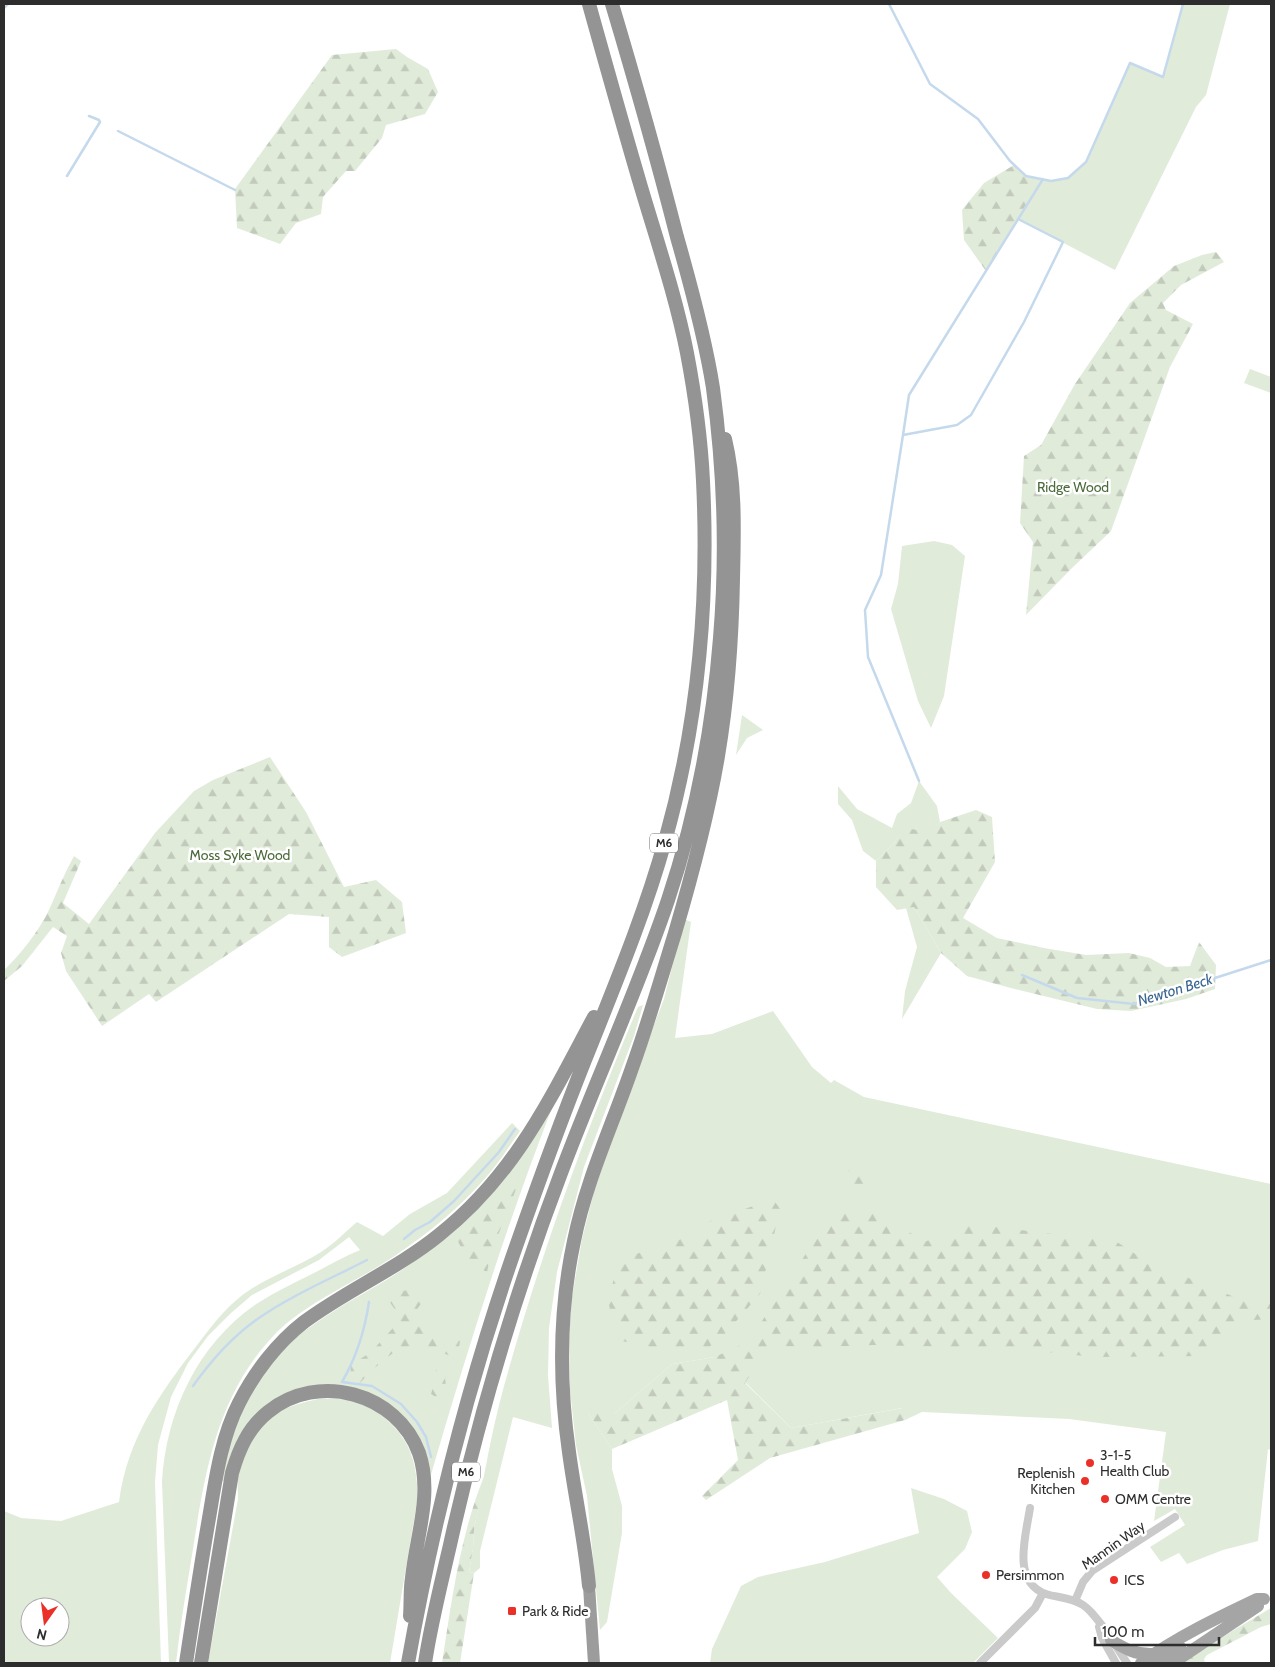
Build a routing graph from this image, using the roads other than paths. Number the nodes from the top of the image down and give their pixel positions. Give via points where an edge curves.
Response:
1 (589, 4) edge
2 (612, 4) edge
3 (712, 387) junction
4 (626, 957) junction
5 (1030, 1508) dead end
6 (1175, 1517) dead end
7 (589, 1586) joint
8 (1043, 1593) junction
9 (1268, 1597) edge
10 (1075, 1601) junction
11 (1099, 1623) junction
12 (1217, 1632) junction
13 (1111, 1640) junction
14 (1155, 1659) edge
15 (408, 1661) edge
16 (186, 1663) edge
17 (201, 1663) edge
18 (425, 1663) edge
19 (594, 1663) edge
20 (980, 1663) edge
21 (1116, 1663) edge
22 (1127, 1663) edge
23 (1141, 1663) edge
24 (1173, 1663) edge

1 - 4 highway, M6 via 687,351 703,477 705,579 687,745 666,836
2 - 3 highway, M6 via 651,136
3 - 7 highway via 729,457 735,518 732,638 718,757 696,862 655,999 588,1184 574,1241 566,1294 561,1345 565,1420
3 - 18 highway, M6 via 722,480 724,551 721,635 706,749 668,901 559,1176 508,1329 468,1464
4 - 15 highway, M6 via 518,1239 474,1374 433,1536
4 - 16 highway via 538,1122 499,1176 439,1235 304,1323 281,1344 249,1386 238,1404 216,1475
5 - 8 street via 1024,1546 1025,1575 1031,1585
6 - 10 street, Mannin Way via 1092,1571
7 - 19 highway
8 - 10 street
8 - 20 street via 1039,1604
9 - 12 main road
9 - 14 main road via 1257,1599 1191,1631
10 - 11 street via 1088,1609
11 - 13 street
11 - 21 street via 1102,1638
12 - 14 main road via 1200,1636
12 - 24 main road
13 - 14 main road via 1130,1651
13 - 22 street
14 - 23 main road
15 - 17 highway via 412,1578 424,1504 425,1484 419,1455 406,1428 380,1405 359,1395 330,1390 302,1394 280,1403 257,1423 243,1442 232,1473

